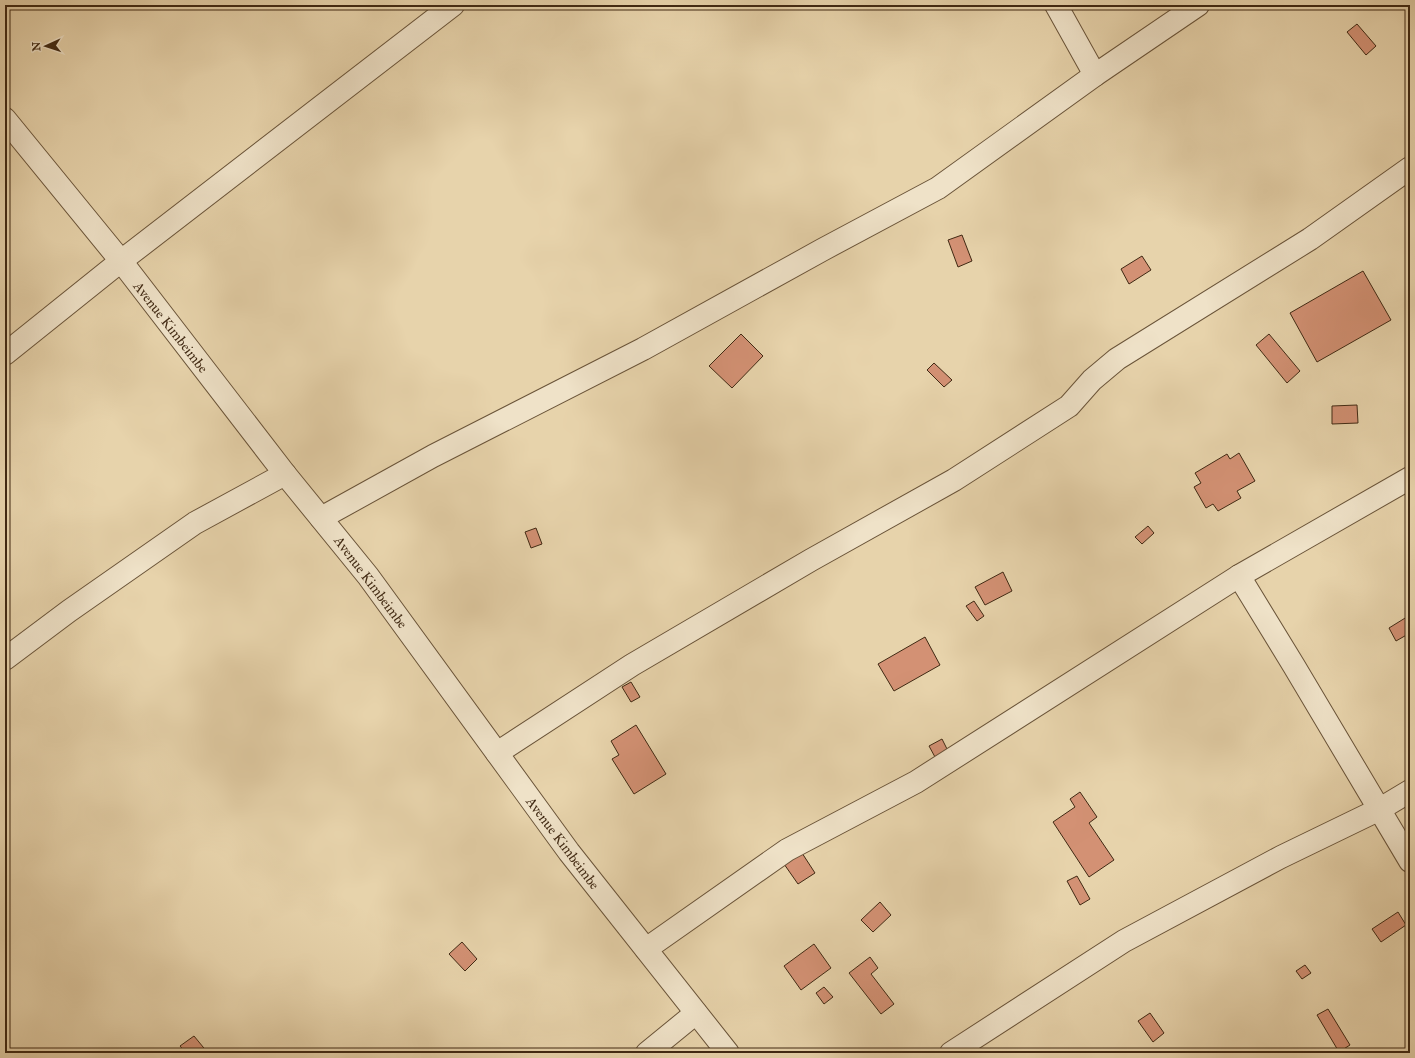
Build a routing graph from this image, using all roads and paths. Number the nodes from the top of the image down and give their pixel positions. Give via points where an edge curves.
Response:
1 (453, 5) edge
2 (1056, 5) edge
3 (1198, 5) edge
4 (1095, 75) junction
5 (5, 119) edge
6 (1410, 168) edge
7 (121, 261) junction
8 (5, 354) edge
9 (285, 474) junction
10 (1410, 478) edge
11 (320, 518) junction
12 (1240, 576) junction
13 (5, 659) edge
14 (497, 753) junction
15 (1410, 791) edge
16 (1380, 810) junction
17 (1410, 861) edge
18 (646, 949) junction
19 (696, 1013) junction
20 (647, 1053) edge
21 (728, 1053) edge
22 (951, 1053) edge

1 - 7 street
2 - 4 street
3 - 4 street
4 - 11 street via 938,188 643,349 433,456
5 - 7 street, Avenue Kimbeimbe
6 - 14 street via 1310,239 1117,359 1092,380 1068,406 960,476 632,665
7 - 8 street
7 - 9 street, Avenue Kimbeimbe
9 - 11 street, Avenue Kimbeimbe
9 - 13 street via 195,523
10 - 12 street
11 - 14 street, Avenue Kimbeimbe via 368,576
12 - 16 street
12 - 18 street via 916,782 787,850
14 - 18 street, Avenue Kimbeimbe via 569,852
15 - 16 street
16 - 17 street
16 - 22 street via 1281,857 1124,941
18 - 19 street, Avenue Kimbeimbe
19 - 20 street
19 - 21 street, Avenue Kimbeimbe

